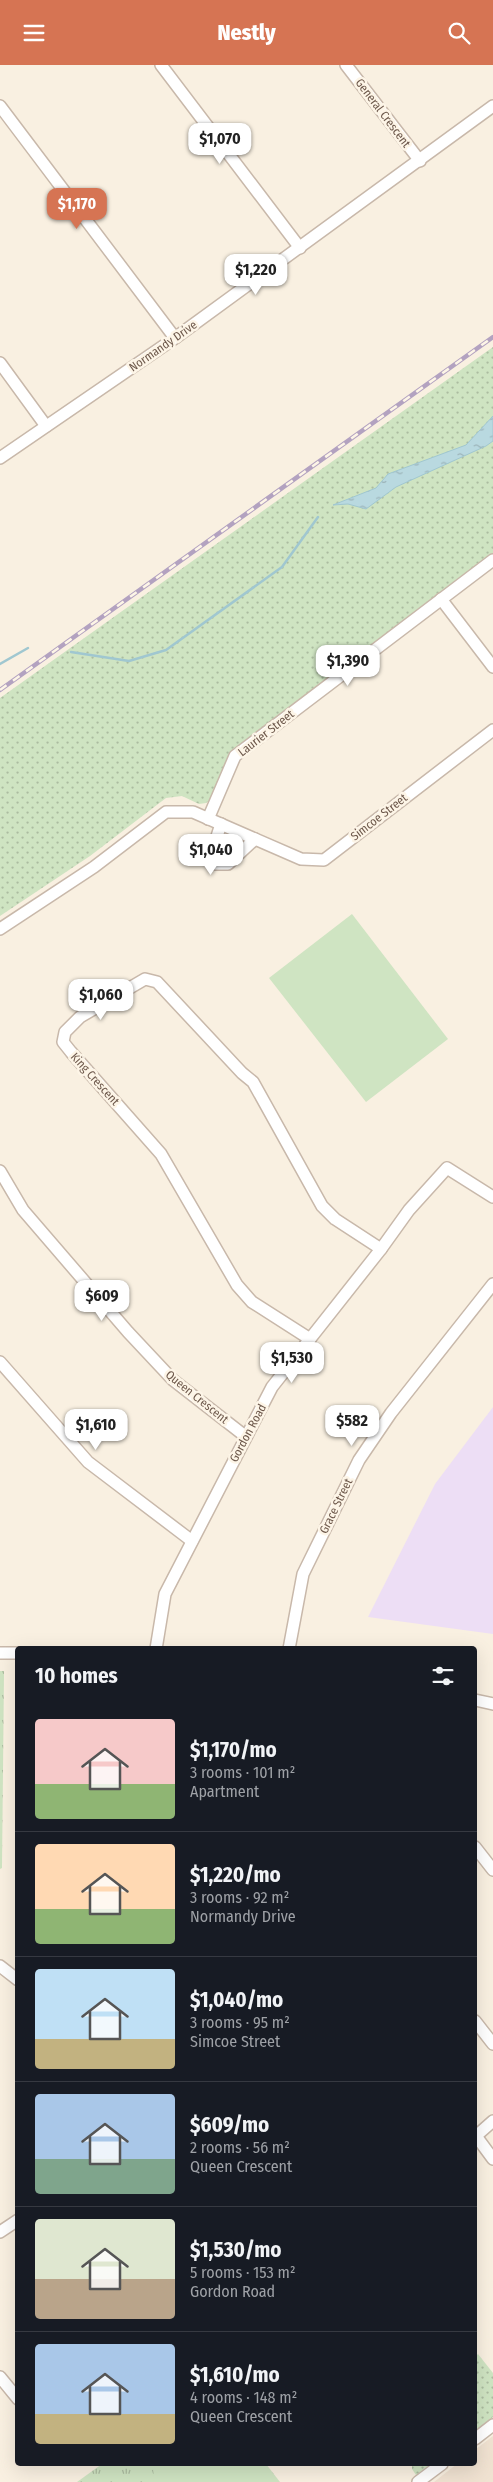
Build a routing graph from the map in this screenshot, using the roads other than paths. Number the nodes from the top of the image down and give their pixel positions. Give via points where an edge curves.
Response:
1 (161, 65) edge
2 (346, 65) edge
3 (0, 106) edge
4 (493, 106) edge
5 (420, 161) junction
6 (300, 248) junction
7 (174, 338) junction
8 (0, 363) edge
9 (46, 426) junction
10 (0, 458) edge
11 (493, 560) edge
12 (441, 599) junction
13 (493, 667) edge
14 (493, 730) edge
15 (208, 819) junction
16 (221, 824) junction
17 (255, 839) junction
18 (0, 929) edge
19 (0, 1171) edge
20 (493, 1197) edge
21 (381, 1249) junction
22 (493, 1284) edge
23 (310, 1339) junction
24 (0, 1362) edge
25 (246, 1436) junction
26 (192, 1541) junction
27 (156, 1646) edge
28 (290, 1646) edge
29 (0, 1653) edge
30 (15, 1653) edge
31 (477, 1700) edge
32 (493, 1704) edge
33 (477, 1850) edge
34 (493, 1871) edge
35 (0, 1966) edge
36 (15, 1977) edge
37 (477, 2024) edge
38 (493, 2044) edge
39 (493, 2121) edge
40 (477, 2135) edge
41 (477, 2137) edge
42 (493, 2159) edge
43 (15, 2222) edge
44 (0, 2232) edge
45 (0, 2377) edge
46 (15, 2395) edge
47 (493, 2425) edge
48 (477, 2437) edge
49 (439, 2466) edge
50 (418, 2482) edge

1 - 6 street
2 - 5 street, General Crescent
3 - 7 street
4 - 5 street, Normandy Drive
5 - 6 street, Normandy Drive
6 - 7 street, Normandy Drive
7 - 9 street, Normandy Drive
8 - 9 street
9 - 10 street, Normandy Drive
11 - 12 street, Laurier Street
12 - 13 street
12 - 15 street, Laurier Street via 235,756
14 - 17 street, Simcoe Street via 324,860 301,859
15 - 16 street, Simcoe Street
15 - 18 street, Simcoe Street via 193,812 166,812 94,867
16 - 17 street, Simcoe Street
16 - 17 street via 211,855 215,864 228,864
19 - 25 street, Queen Crescent via 23,1210 128,1333 173,1381
20 - 21 street, Gordon Road via 447,1169
21 - 23 street, Gordon Road
21 - 23 street, King Crescent via 329,1214 254,1082 157,982 144,979 80,1017 65,1032 63,1042 161,1155 237,1285 252,1302
22 - 28 street, Grace Street via 391,1413 359,1460 303,1574
23 - 25 street, Gordon Road via 272,1387
24 - 26 street via 88,1462
25 - 26 street, Gordon Road
26 - 27 street, Gordon Road via 165,1594
29 - 30 street
31 - 32 street
33 - 34 street
35 - 36 street
37 - 38 street
39 - 40 street
41 - 42 street
43 - 44 street
45 - 46 street
47 - 48 street
49 - 50 street

